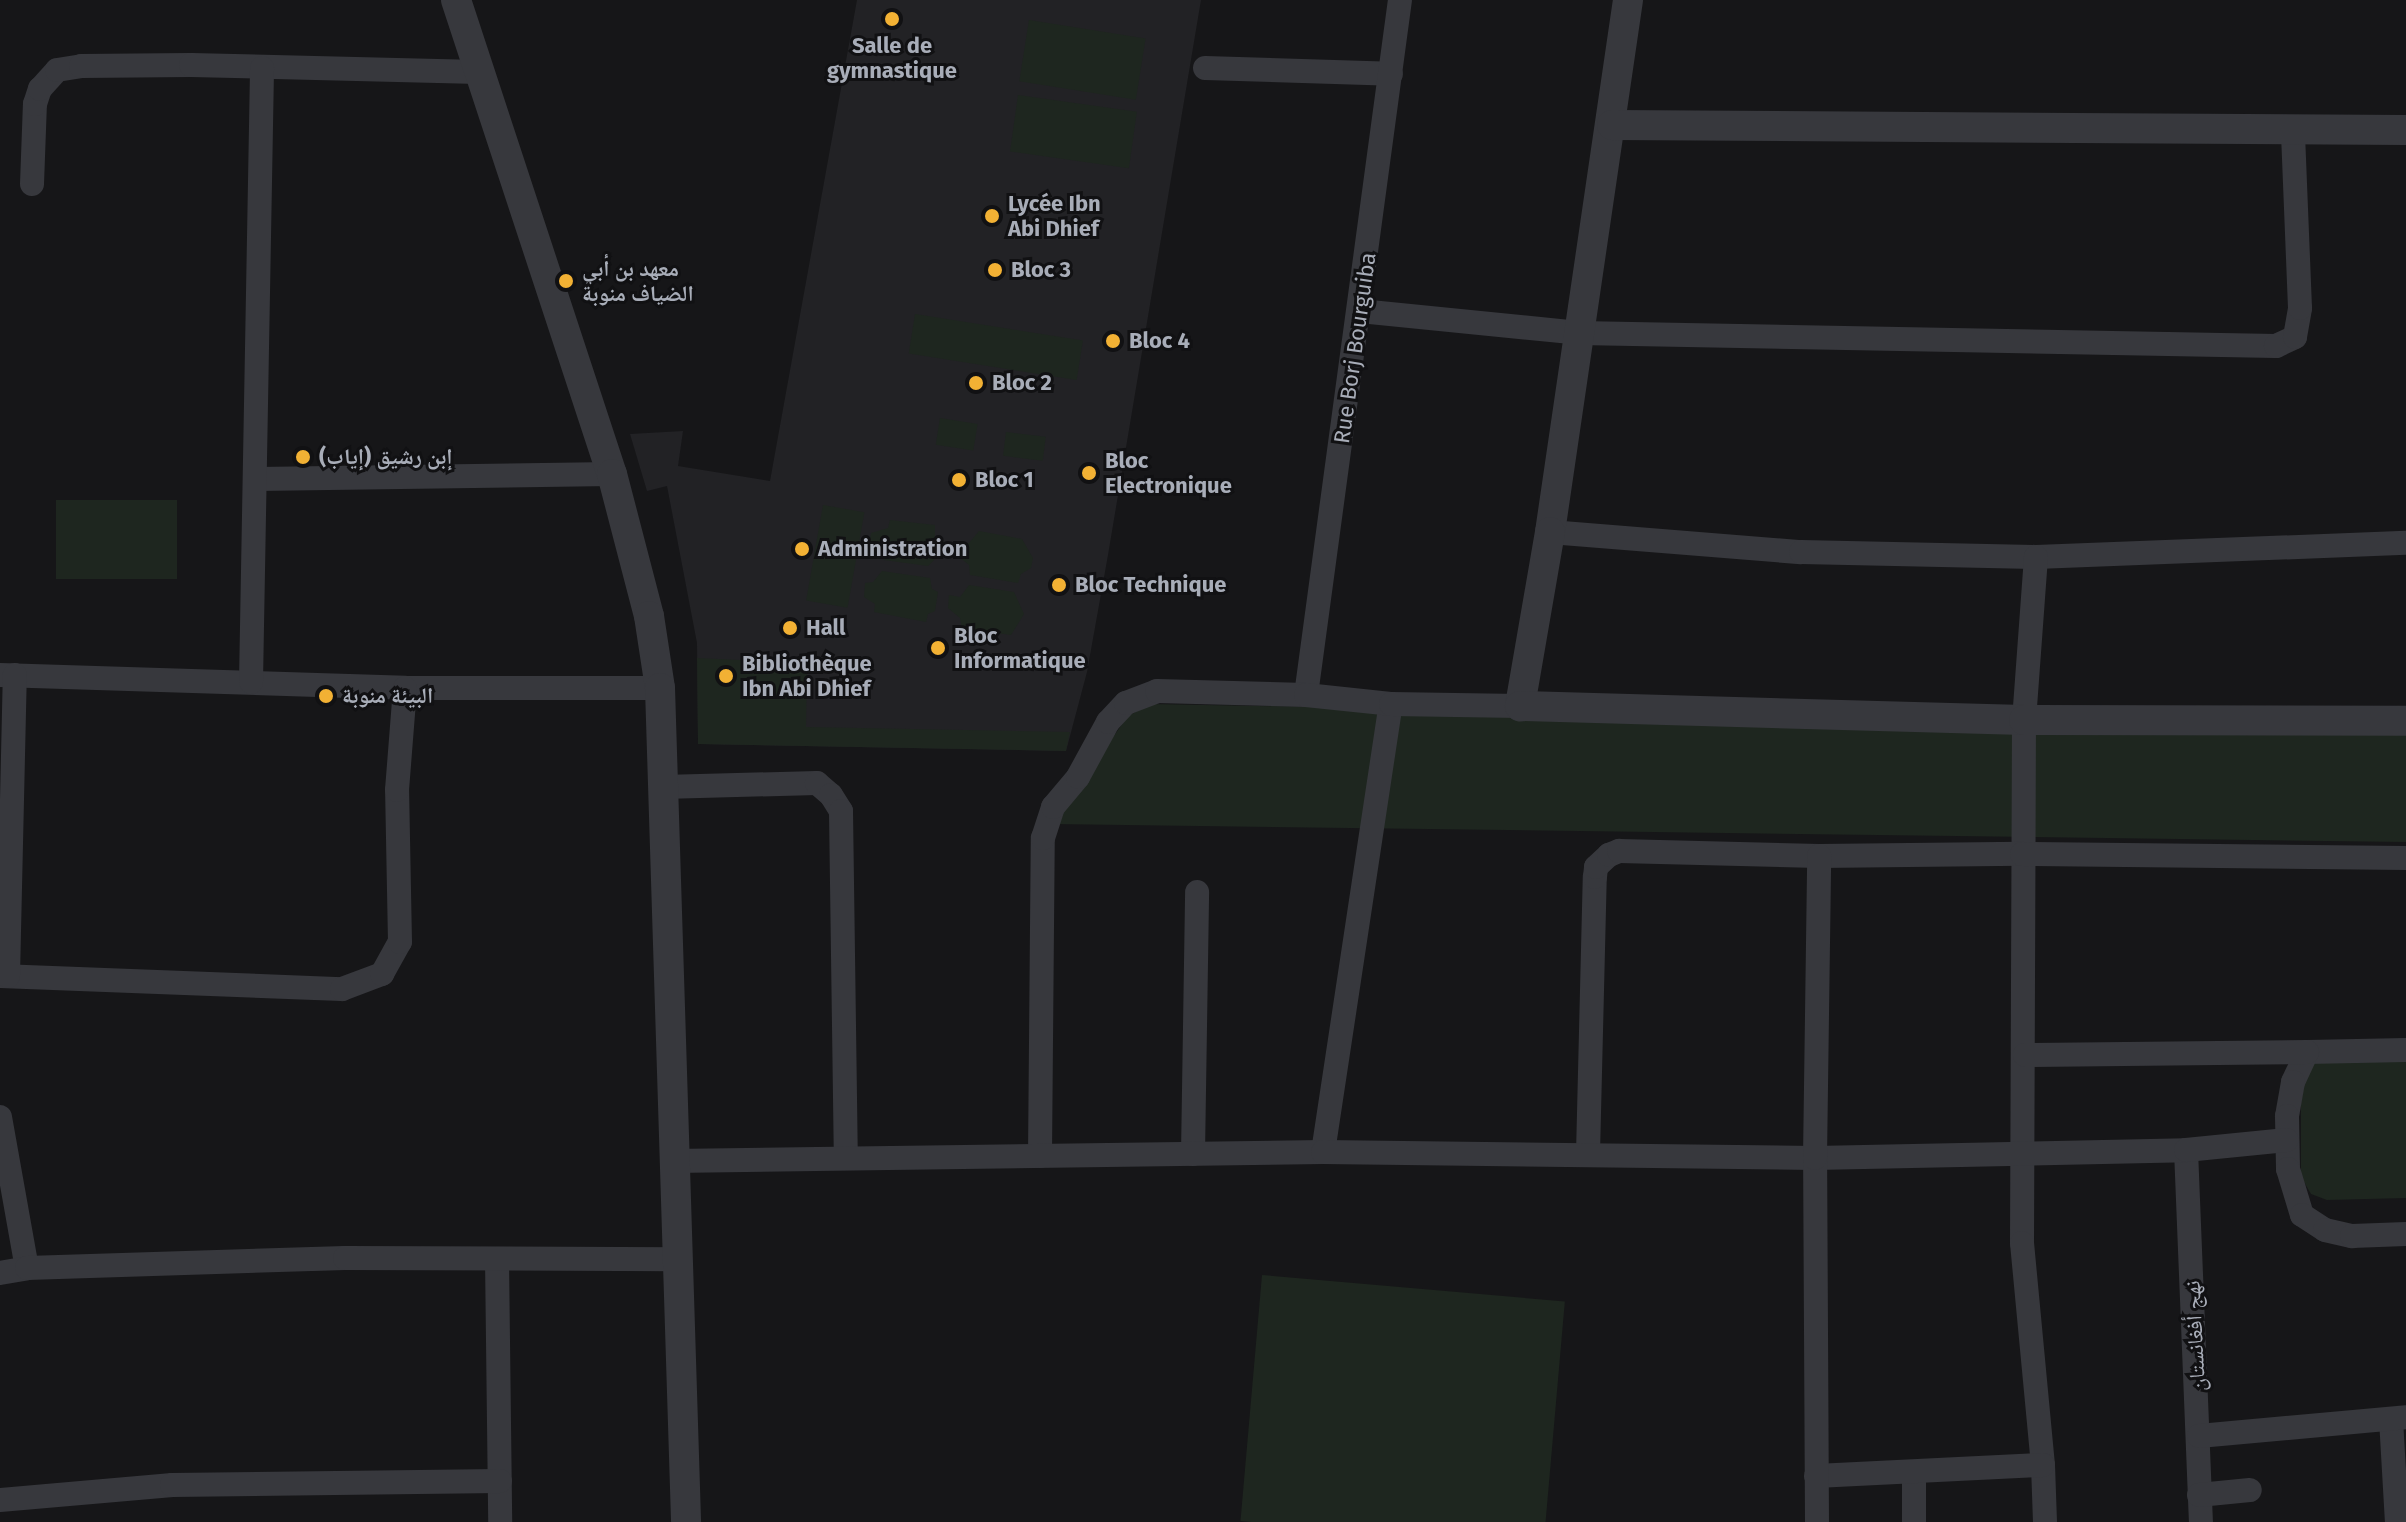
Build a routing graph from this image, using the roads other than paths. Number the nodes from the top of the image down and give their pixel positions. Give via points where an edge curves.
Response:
1 (456, 0) edge
2 (1400, 0) edge
3 (1628, 0) edge
4 (262, 68) junction
5 (1205, 68) dead end
6 (479, 72) junction
7 (1391, 74) junction
8 (1612, 125) junction
9 (2293, 130) junction
10 (2406, 130) edge
11 (32, 184) dead end
12 (1360, 311) junction
13 (1579, 333) junction
14 (612, 474) junction
15 (257, 479) junction
16 (1550, 532) junction
17 (2406, 543) edge
18 (2036, 557) junction
19 (8, 675) edge
20 (251, 682) junction
21 (405, 688) junction
22 (660, 688) junction
23 (1306, 695) junction
24 (1391, 704) junction
25 (1520, 706) junction
26 (2024, 720) junction
27 (2406, 721) edge
28 (663, 787) junction
29 (2022, 854) junction
30 (1819, 856) junction
31 (2406, 858) edge
32 (1197, 892) dead end
33 (4, 976) edge
34 (2406, 1050) edge
35 (2307, 1052) junction
36 (2025, 1055) junction
37 (0, 1117) edge
38 (2287, 1140) junction
39 (2186, 1150) junction
40 (1323, 1152) junction
41 (2024, 1153) junction
42 (1193, 1154) junction
43 (1588, 1154) junction
44 (1040, 1156) junction
45 (846, 1158) junction
46 (1815, 1158) junction
47 (672, 1161) junction
48 (2406, 1234) edge
49 (497, 1259) junction
50 (676, 1259) junction
51 (27, 1268) junction
52 (0, 1273) edge
53 (2399, 1418) edge
54 (2199, 1436) junction
55 (2043, 1465) junction
56 (1914, 1474) junction
57 (1816, 1476) junction
58 (500, 1481) junction
59 (2250, 1490) dead end
60 (2401, 1490) edge
61 (2199, 1495) junction
62 (0, 1500) edge
63 (500, 1522) edge
64 (686, 1522) edge
65 (1817, 1522) edge
66 (1914, 1522) edge
67 (2045, 1522) edge
68 (2201, 1522) edge
69 (2397, 1522) edge

1 - 6 street
2 - 7 street, Rue Borj Bourguiba
3 - 8 street
4 - 6 street
4 - 11 street via 57,70 35,104
4 - 15 street
5 - 7 street
6 - 14 street
7 - 12 street, Rue Borj Bourguiba
8 - 9 street
8 - 13 street
9 - 10 street
9 - 13 street via 2300,308 2289,343
12 - 13 street
12 - 23 street, Rue Borj Bourguiba
13 - 16 street
14 - 15 street
14 - 22 street via 649,616
15 - 20 street
16 - 18 street via 1801,552
16 - 25 street
17 - 18 street
18 - 26 street
19 - 20 street
19 - 33 street
20 - 21 street
21 - 22 street
21 - 33 street via 397,790 400,942 382,974 342,989
22 - 28 street
23 - 24 street
23 - 44 street via 1157,691 1126,703 1053,807 1041,867
24 - 25 street
24 - 40 street
25 - 26 street
26 - 27 street
26 - 29 street
28 - 45 street via 817,783 841,811
28 - 47 street
29 - 30 street
29 - 31 street
29 - 36 street
30 - 43 street via 1619,851 1601,861 1595,877
30 - 46 street
32 - 42 street
34 - 35 street
35 - 36 street
35 - 38 street via 2293,1082
36 - 41 street
37 - 51 street
38 - 39 street
38 - 48 street via 2288,1169 2302,1215 2325,1230 2352,1236
39 - 41 street
39 - 54 street, نهج أفغانستان
40 - 42 street
40 - 43 street
41 - 46 street
41 - 55 street via 2022,1243
42 - 44 street
43 - 46 street
44 - 45 street
45 - 47 street
46 - 57 street
47 - 50 street
49 - 50 street
49 - 51 street
49 - 58 street
50 - 64 street
51 - 52 street
53 - 54 street
53 - 60 street
54 - 61 street, نهج أفغانستان
55 - 56 street
55 - 67 street
56 - 57 street
56 - 66 street
57 - 65 street
58 - 62 street via 172,1485
58 - 63 street
59 - 61 street
60 - 69 street
61 - 68 street, نهج أفغانستان

